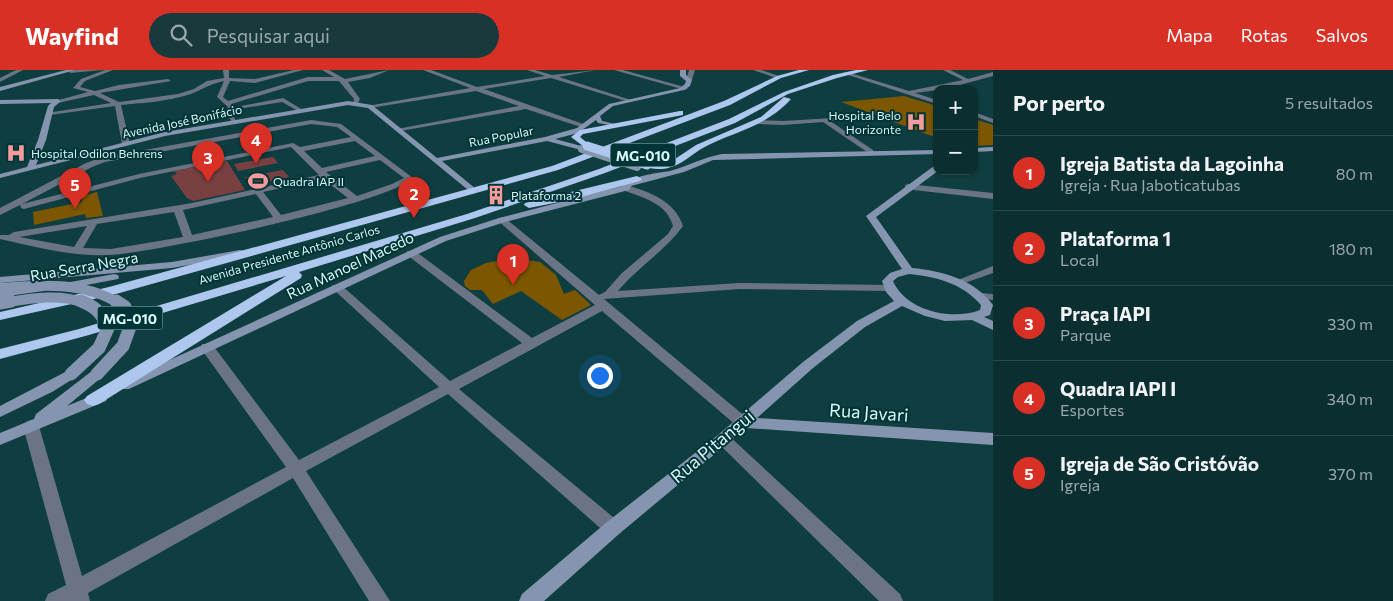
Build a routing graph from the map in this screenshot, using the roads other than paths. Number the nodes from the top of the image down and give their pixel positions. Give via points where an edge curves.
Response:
1 (20, 70) edge
2 (71, 70) edge
3 (110, 70) edge
4 (114, 70) edge
5 (226, 70) edge
6 (271, 70) edge
7 (300, 70) edge
8 (325, 70) edge
9 (386, 70) edge
10 (426, 70) edge
11 (530, 70) edge
12 (593, 70) edge
13 (617, 70) edge
14 (683, 70) edge
15 (692, 70) edge
16 (756, 70) edge
17 (806, 70) edge
18 (865, 70) edge
19 (946, 70) edge
20 (450, 71) edge
21 (280, 73) junction
22 (846, 73) junction
23 (436, 74) junction
24 (993, 74) edge
25 (554, 77) junction
26 (779, 77) junction
27 (0, 80) edge
28 (342, 80) junction
29 (689, 80) junction
30 (168, 81) dead end
31 (968, 81) junction
32 (226, 82) junction
33 (685, 88) junction
34 (801, 88) junction
35 (477, 89) junction
36 (0, 90) edge
37 (93, 92) junction
38 (746, 93) junction
39 (908, 93) junction
40 (58, 101) junction
41 (631, 101) junction
42 (933, 101) edge
43 (0, 102) edge
44 (118, 104) junction
45 (354, 104) junction
46 (230, 106) junction
47 (370, 106) junction
48 (526, 107) junction
49 (300, 110) junction
50 (50, 113) junction
51 (596, 115) junction
52 (978, 115) edge
53 (865, 117) dead end
54 (824, 120) junction
55 (993, 120) edge
56 (233, 122) junction
57 (758, 122) junction
58 (613, 125) junction
59 (400, 129) junction
60 (582, 129) junction
61 (357, 138) junction
62 (546, 139) junction
63 (126, 144) junction
64 (293, 144) junction
65 (221, 148) junction
66 (584, 148) junction
67 (993, 149) edge
68 (978, 150) edge
69 (870, 152) junction
70 (933, 152) edge
71 (381, 157) junction
72 (437, 160) junction
73 (152, 162) junction
74 (30, 169) junction
75 (933, 171) edge
76 (640, 172) junction
77 (322, 173) junction
78 (71, 174) junction
79 (0, 176) edge
80 (908, 187) junction
81 (626, 188) junction
82 (82, 190) junction
83 (258, 191) junction
84 (473, 191) junction
85 (993, 196) edge
86 (355, 198) junction
87 (178, 209) junction
88 (0, 212) edge
89 (471, 216) junction
90 (278, 218) junction
91 (502, 220) junction
92 (93, 223) junction
93 (1, 237) edge
94 (189, 239) junction
95 (78, 249) junction
96 (250, 251) junction
97 (411, 253) junction
98 (328, 258) junction
99 (172, 265) junction
100 (993, 270) edge
101 (909, 271) junction
102 (0, 280) edge
103 (959, 282) junction
104 (337, 287) junction
105 (0, 288) edge
106 (888, 288) junction
107 (0, 294) edge
108 (980, 296) junction
109 (993, 296) edge
110 (603, 299) junction
111 (902, 302) junction
112 (0, 303) edge
113 (0, 316) edge
114 (977, 318) junction
115 (993, 326) edge
116 (531, 344) junction
117 (207, 347) junction
118 (0, 354) edge
119 (448, 388) junction
120 (93, 400) junction
121 (0, 412) edge
122 (742, 422) junction
123 (31, 426) junction
124 (0, 439) edge
125 (723, 439) junction
126 (993, 439) edge
127 (296, 469) junction
128 (613, 528) junction
129 (78, 595) edge
130 (55, 601) edge
131 (380, 601) edge
132 (529, 601) edge
133 (893, 601) edge

1 - 27 street
2 - 3 street
2 - 36 street
3 - 4 street
3 - 37 street via 76,85 76,88
5 - 32 street
6 - 21 street
7 - 21 street
8 - 28 street
9 - 28 street via 368,77
10 - 23 street
11 - 25 street
12 - 25 street
13 - 33 street
14 - 29 street via 683,76
15 - 29 street
16 - 26 street
17 - 26 highway, Avenida Presidente Antônio Carlos / MG-010
18 - 22 highway, Avenida Presidente Antônio Carlos / MG-010
19 - 31 street
20 - 23 street
21 - 32 street via 259,80
22 - 34 highway, Avenida Presidente Antônio Carlos / MG-010
22 - 39 street
23 - 35 street
24 - 31 street
25 - 35 street
25 - 41 street
26 - 38 highway, Avenida Presidente Antônio Carlos / MG-010
28 - 45 street via 357,99
28 - 46 street via 308,79
29 - 33 street
30 - 37 street
31 - 39 street
32 - 44 street via 209,82 179,96
32 - 46 street via 220,97
33 - 41 street
34 - 57 highway
34 - 89 highway, Avenida Presidente Antônio Carlos / MG-010 via 786,92 732,121 602,171
35 - 47 street
35 - 48 street
37 - 40 street
37 - 44 street
38 - 58 highway via 662,117
38 - 84 highway, Avenida Presidente Antônio Carlos / MG-010 via 609,149
39 - 42 street
40 - 43 street
40 - 50 street via 51,106
41 - 51 street via 606,107
44 - 50 street
44 - 63 street
45 - 47 street, Avenida José Bonifácio
45 - 49 street, Avenida José Bonifácio
46 - 49 street via 282,100
46 - 56 street via 228,113
47 - 59 street
48 - 59 street
48 - 60 street
49 - 56 street, Avenida José Bonifácio
50 - 74 street
51 - 58 street via 600,122
51 - 60 street
52 - 55 street
53 - 54 street
54 - 57 street
54 - 69 street
56 - 63 street, Avenida José Bonifácio
57 - 76 highway via 700,147 675,163
58 - 60 highway
59 - 72 street
60 - 62 street, Rua Popular
60 - 66 highway via 575,137
61 - 64 street
61 - 65 street via 334,124 312,122
61 - 71 street
62 - 66 street
62 - 72 street, Rua Popular
63 - 74 street, Avenida José Bonifácio
64 - 65 street
64 - 77 street
65 - 73 street
65 - 73 street
66 - 76 highway, bridge
67 - 68 street
69 - 70 street, Rua Manoel Macedo
69 - 76 street, Rua Manoel Macedo via 705,158 682,170
71 - 77 street
71 - 86 street via 408,180 394,188
72 - 84 street
73 - 78 street via 104,160
73 - 82 street
74 - 79 street, Avenida José Bonifácio
75 - 80 street
76 - 81 street, Rua Manoel Macedo
76 - 89 highway via 574,196
77 - 83 street
77 - 86 street
78 - 82 street
78 - 88 street
80 - 85 street
80 - 101 street via 871,216
81 - 91 street, Rua Manoel Macedo
81 - 110 street via 670,206 677,216 678,226
82 - 88 street
83 - 87 street
83 - 90 street
84 - 96 highway, Avenida Presidente Antônio Carlos / MG-010
86 - 90 street
87 - 92 street
87 - 94 street
89 - 98 highway, Avenida Presidente Antônio Carlos / MG-010
90 - 94 street
91 - 97 street, Rua Manoel Macedo
91 - 110 street
92 - 93 street
92 - 95 street
93 - 95 street
94 - 95 street via 118,252
96 - 99 street, Rua Serra Negra
96 - 113 highway, Avenida Presidente Antônio Carlos / MG-010 via 111,291
97 - 104 street, Rua Manoel Macedo
97 - 116 street
98 - 118 highway, Avenida Presidente Antônio Carlos / MG-010
98 - 120 highway via 285,280
99 - 102 street, Rua Serra Negra
99 - 107 street, Rua Serra Negra via 91,282
100 - 103 street
101 - 103 street
101 - 106 street via 891,276 887,281
103 - 108 street
104 - 117 street, Rua Manoel Macedo
104 - 119 street
105 - 123 street, bridge via 62,285 103,293 120,303 130,320 129,334 119,352 97,374
106 - 110 street via 739,286
106 - 111 street
108 - 109 street
108 - 114 street via 987,305 986,312
110 - 116 street
110 - 122 street
111 - 114 street via 941,317
111 - 122 street, Rua Pitangui via 861,324
112 - 121 street, bridge via 66,298 86,303 103,315 108,328 102,342 71,374 47,390
114 - 115 street
116 - 119 street
117 - 120 street, Rua Manoel Macedo
117 - 127 street
119 - 127 street
119 - 128 street
120 - 123 street, Rua Manoel Macedo
122 - 125 street, Rua Pitangui
122 - 126 street, Rua Javari
123 - 124 street, Rua Manoel Macedo
123 - 129 street
125 - 128 street, Rua Pitangui
125 - 133 street
127 - 129 street
127 - 131 street
128 - 132 street, Rua Pitangui
129 - 130 street

